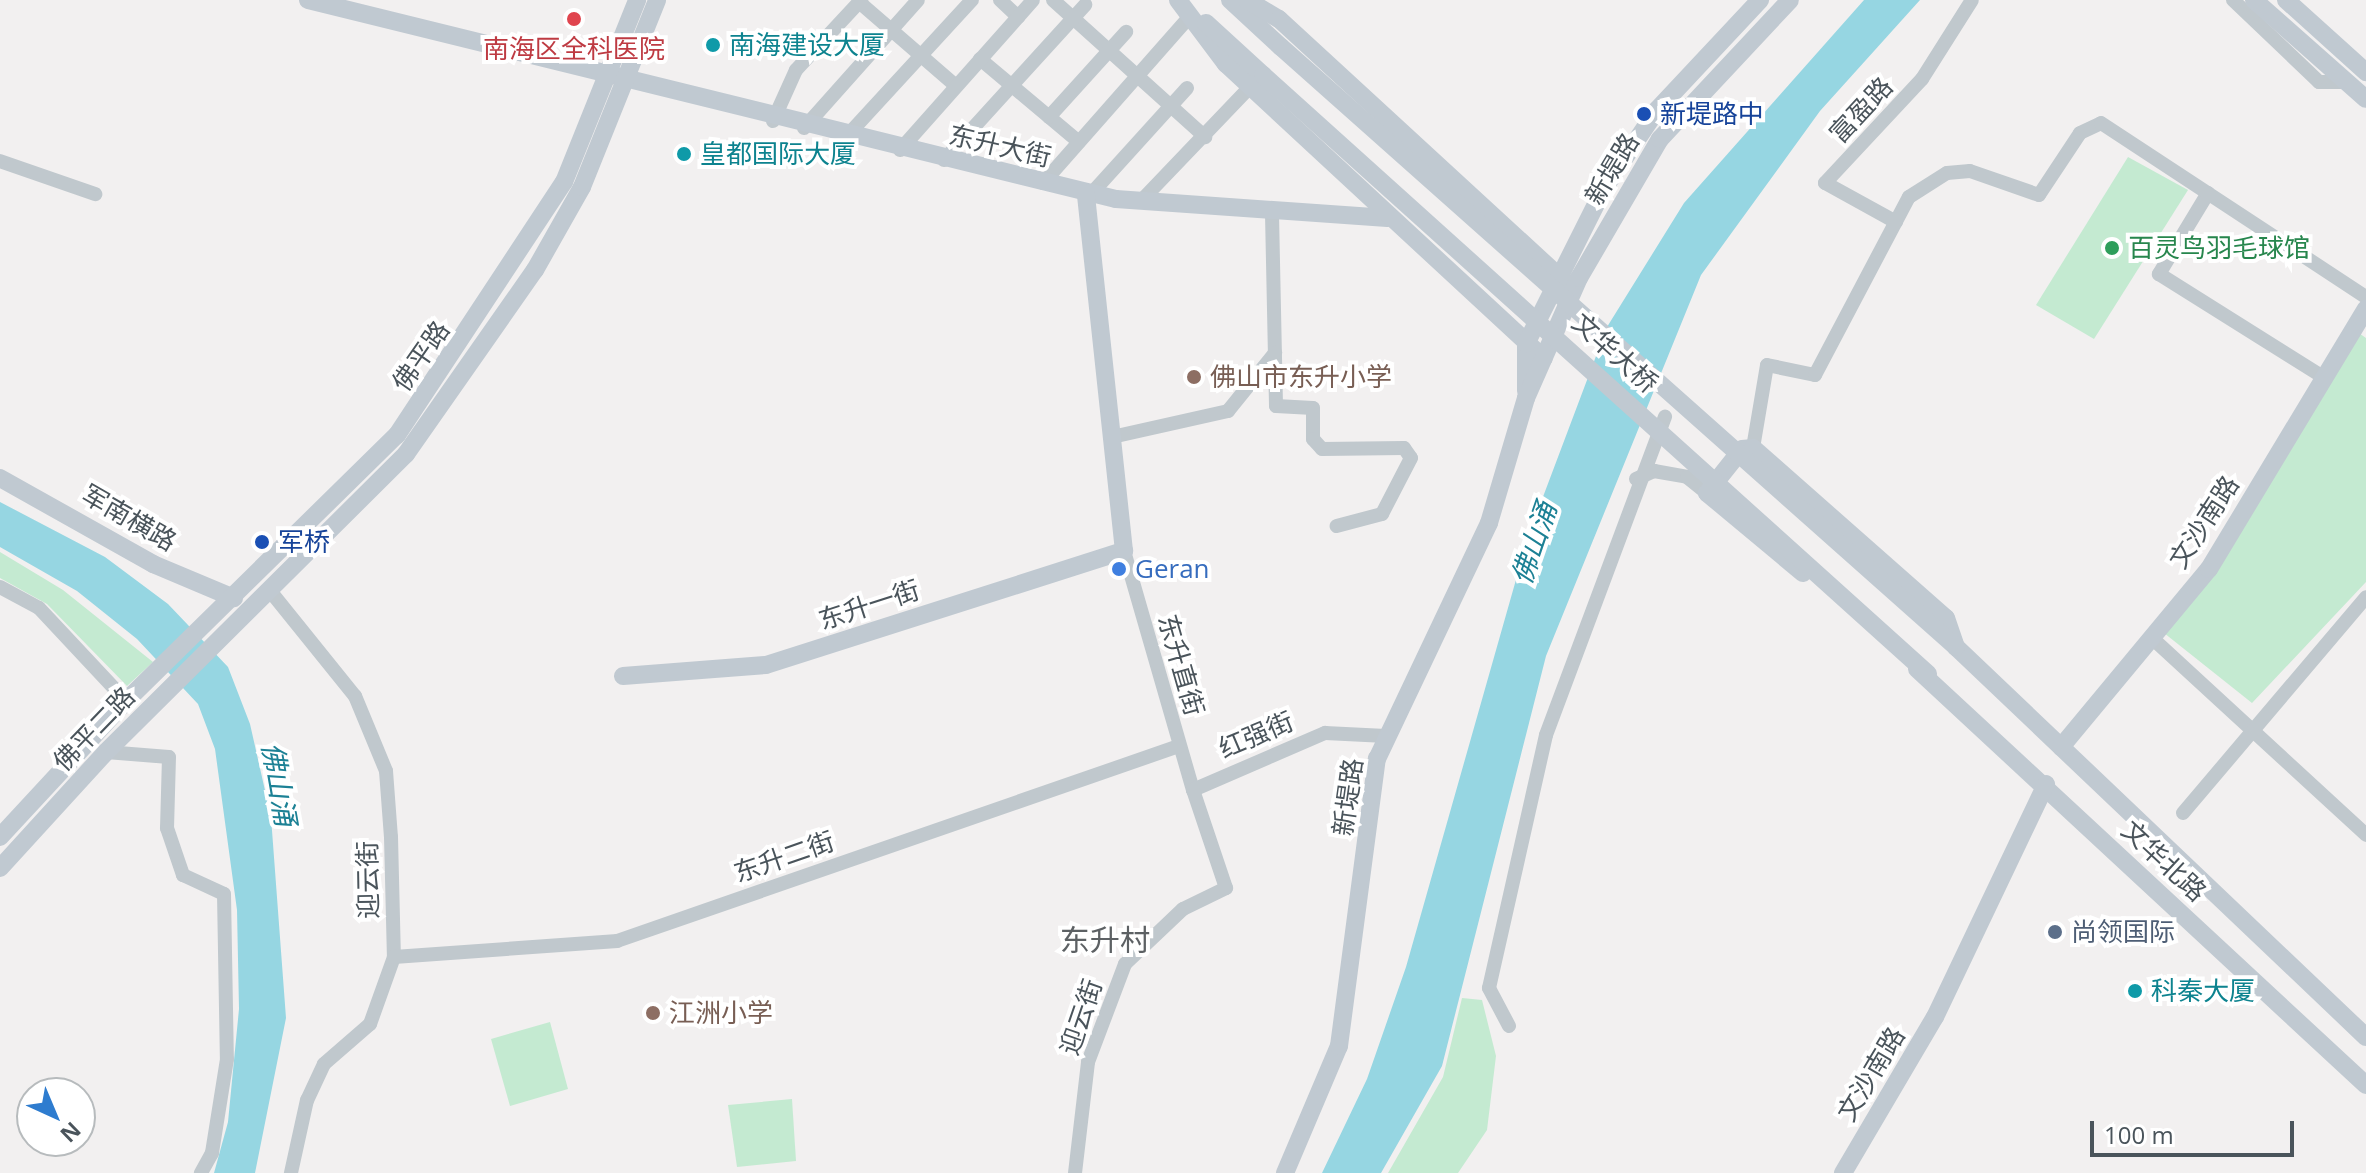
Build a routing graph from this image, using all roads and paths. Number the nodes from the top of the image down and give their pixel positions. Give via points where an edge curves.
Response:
1 (308, 0) edge
2 (637, 0) edge
3 (657, 0) edge
4 (918, 0) edge
5 (972, 0) edge
6 (1000, 0) edge
7 (1033, 0) edge
8 (1053, 0) edge
9 (1230, 0) edge
10 (1247, 0) edge
11 (1760, 0) edge
12 (1790, 0) edge
13 (1972, 0) edge
14 (2233, 0) edge
15 (2254, 0) edge
16 (2286, 0) edge
17 (860, 1) edge
18 (1085, 5) dead end
19 (1183, 5) edge
20 (1018, 17) junction
21 (1073, 18) junction
22 (891, 30) junction
23 (1126, 32) dead end
24 (1109, 51) junction
25 (921, 56) junction
26 (980, 59) junction
27 (2366, 72) edge
28 (1137, 76) junction
29 (619, 78) junction
30 (1257, 81) junction
31 (2346, 82) junction
32 (1012, 85) junction
33 (956, 86) junction
34 (1187, 88) dead end
35 (2366, 99) edge
36 (1171, 107) junction
37 (1049, 117) junction
38 (773, 121) junction
39 (804, 128) junction
40 (846, 137) junction
41 (1205, 137) junction
42 (1079, 142) junction
43 (900, 150) junction
44 (944, 160) junction
45 (0, 161) edge
46 (1043, 183) junction
47 (1088, 193) junction
48 (2208, 193) junction
49 (95, 194) dead end
50 (1140, 202) junction
51 (1272, 214) junction
52 (1387, 218) junction
53 (1896, 222) junction
54 (1559, 276) junction
55 (1574, 290) junction
56 (2366, 297) edge
57 (2366, 309) edge
58 (1526, 344) junction
59 (1275, 352) junction
60 (1544, 358) junction
61 (2323, 377) junction
62 (1526, 398) junction
63 (1665, 417) dead end
64 (1112, 437) junction
65 (1753, 448) junction
66 (0, 478) edge
67 (1636, 479) junction
68 (1707, 493) junction
69 (1337, 526) dead end
70 (1124, 551) junction
71 (0, 587) edge
72 (271, 592) junction
73 (2366, 597) edge
74 (234, 598) junction
75 (230, 632) joint
76 (2152, 638) junction
77 (1956, 647) junction
78 (1928, 674) junction
79 (153, 676) joint
80 (623, 676) dead end
81 (126, 701) junction
82 (2252, 731) junction
83 (1386, 736) junction
84 (1179, 746) junction
85 (2061, 747) junction
86 (106, 752) junction
87 (2046, 784) junction
88 (1193, 790) junction
89 (2183, 813) dead end
90 (2366, 835) edge
91 (0, 837) edge
92 (0, 868) edge
93 (394, 957) junction
94 (1509, 1026) dead end
95 (2366, 1037) edge
96 (2364, 1080) edge
97 (201, 1173) edge
98 (291, 1173) edge
99 (1075, 1173) edge
100 (1285, 1173) edge
101 (1843, 1173) edge

1 - 29 main road, 东升大街
2 - 29 main road, 佛平路
3 - 29 main road, 佛平路
4 - 22 street
5 - 25 street
6 - 20 street
7 - 20 street
8 - 21 street
9 - 77 main road, 文华北路, bridge
10 - 54 main road via 1279,19
11 - 54 main road, 新堤路 via 1657,110 1603,190
12 - 55 main road, 新堤路 via 1660,139
13 - 53 street, 富盈路 via 1922,79 1825,183
14 - 31 street via 2319,82
15 - 31 main road
16 - 27 main road
17 - 22 street
17 - 38 street via 796,70
18 - 21 street
19 - 28 street
19 - 30 main road
20 - 26 street
21 - 24 street
21 - 32 street
22 - 25 street
22 - 39 street
23 - 24 street
24 - 28 street
24 - 37 street
25 - 33 street
25 - 40 street
26 - 32 street
26 - 33 street
28 - 36 street
28 - 42 street
29 - 38 main road, 东升大街
29 - 72 main road, 佛平路 via 582,187 500,319 406,454
29 - 74 main road, 佛平路 via 520,259 397,435
30 - 41 street
30 - 52 main road
30 - 78 main road, 文华大桥, bridge
31 - 35 main road
32 - 37 street
32 - 44 street
33 - 43 street
34 - 36 street
36 - 41 street
36 - 47 street
37 - 42 street
38 - 39 main road, 东升大街
39 - 40 main road, 东升大街
40 - 43 main road, 东升大街
41 - 50 street
42 - 46 street
43 - 44 main road, 东升大街
44 - 46 main road, 东升大街
45 - 49 street
46 - 47 main road, 东升大街
47 - 50 main road, 东升大街
47 - 64 main road
48 - 53 street via 2101,123 2080,133 2039,195 1970,171 1947,173 1909,197
48 - 56 street
48 - 61 street via 2159,274
50 - 51 main road, 东升大街
51 - 52 main road, 东升大街
51 - 59 street
52 - 58 main road
53 - 65 street via 1815,375 1767,365
54 - 55 main road
54 - 58 main road, 新堤路
55 - 60 main road, 新堤路
57 - 61 main road, 文沙南路
58 - 60 main road
58 - 62 main road, 新堤路
59 - 64 street via 1228,411
59 - 69 street via 1276,406 1313,408 1316,446 1409,450 1392,504 1368,523
60 - 62 main road, 新堤路
61 - 76 main road, 文沙南路 via 2209,569
62 - 83 main road, 新堤路 via 1489,523
63 - 67 street
64 - 70 main road
65 - 68 main road via 1742,449
65 - 77 main road via 1946,618
66 - 74 main road, 军南横路 via 153,564
67 - 68 street via 1654,471 1687,477
67 - 94 street via 1542,749 1489,988
68 - 78 main road via 1902,662
70 - 80 main road, 东升一街 via 766,665
70 - 84 street, 东升直街
71 - 81 street via 39,608
72 - 75 main road, 佛平路
72 - 93 street, 迎云街 via 355,696 386,771
73 - 82 street
74 - 79 main road, 佛平路
75 - 86 main road, 佛平二路
76 - 82 street
76 - 85 main road, 文沙南路
77 - 85 main road, 文华北路
78 - 87 main road, 文华北路
79 - 81 main road, 佛平二路
81 - 91 main road, 佛平二路
82 - 89 street
82 - 90 street
83 - 88 street, 红强街 via 1325,733
83 - 100 main road, 新堤路 via 1377,759 1339,1046
84 - 88 street, 红强街
84 - 93 street, 东升二街 via 617,941
85 - 95 main road, 文华北路
86 - 92 main road, 佛平二路
86 - 97 street via 169,757 167,828 183,875 224,894 227,1059 212,1153
87 - 96 main road, 文华北路
87 - 101 main road, 文沙南路 via 1935,1017
88 - 99 street, 迎云街 via 1226,888 1183,909 1125,964 1088,1062
93 - 98 street, 迎云街 via 370,1024 324,1064 307,1100

